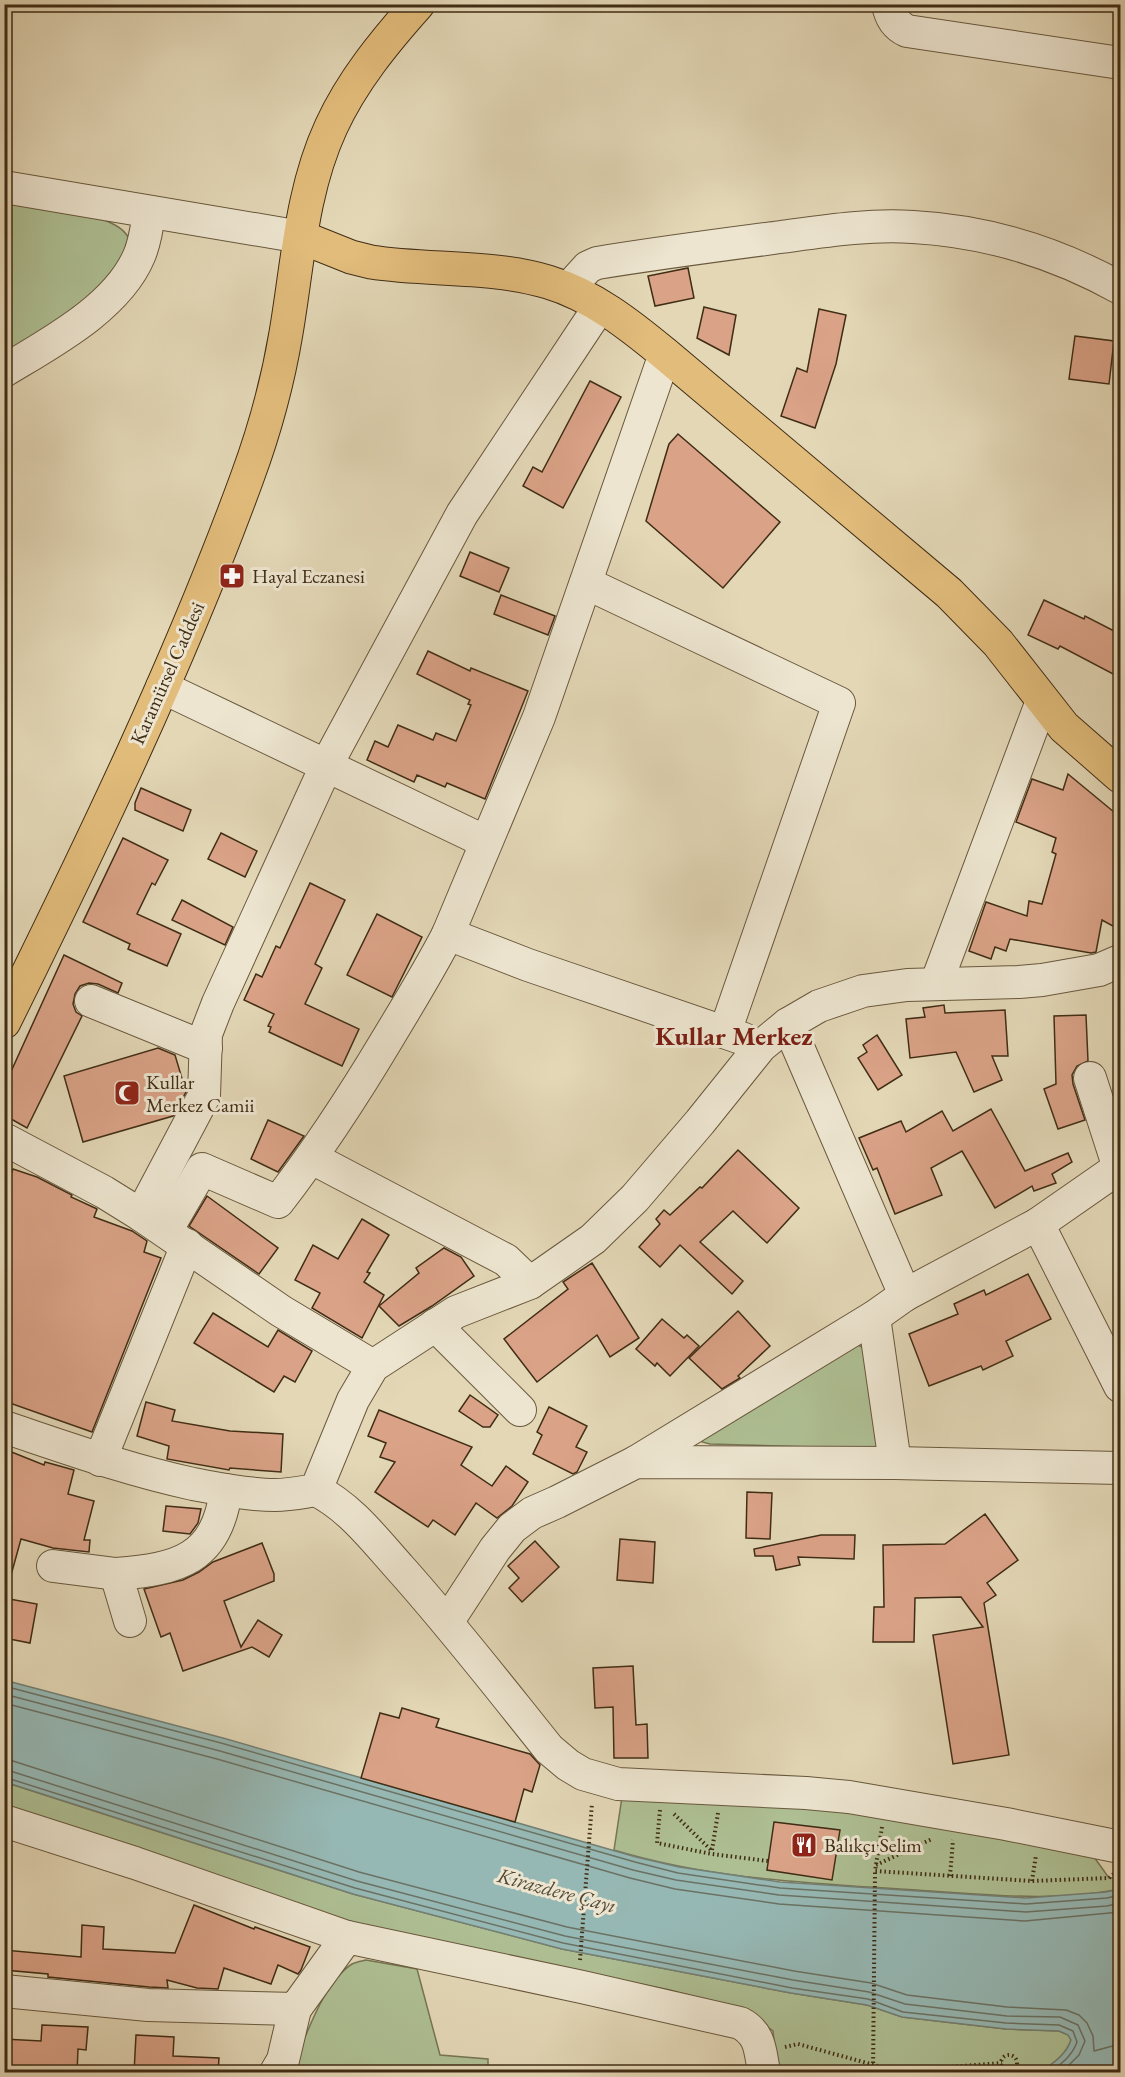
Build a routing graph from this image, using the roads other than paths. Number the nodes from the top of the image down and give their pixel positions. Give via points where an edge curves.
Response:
1 (418, 4) edge
2 (888, 4) edge
3 (1120, 63) edge
4 (4, 187) edge
5 (149, 212) junction
6 (301, 237) junction
7 (1120, 288) edge
8 (568, 289) junction
9 (600, 306) junction
10 (665, 354) junction
11 (4, 371) edge
12 (586, 583) junction
13 (162, 687) junction
14 (1042, 701) junction
15 (327, 764) junction
16 (1120, 776) edge
17 (486, 842) junction
18 (448, 934) junction
19 (1113, 970) edge
20 (13, 983) edge
21 (936, 984) junction
22 (91, 1000) dead end
23 (4, 1022) edge
24 (788, 1024) junction
25 (725, 1032) junction
26 (761, 1046) junction
27 (206, 1048) junction
28 (1090, 1078) dead end
29 (4, 1139) edge
30 (312, 1158) junction
31 (1120, 1168) edge
32 (1038, 1224) junction
33 (165, 1230) junction
34 (530, 1283) junction
35 (905, 1295) junction
36 (874, 1317) junction
37 (435, 1325) junction
38 (373, 1366) junction
39 (1120, 1386) edge
40 (520, 1410) dead end
41 (4, 1427) edge
42 (100, 1460) junction
43 (636, 1462) junction
44 (895, 1463) junction
45 (1120, 1468) edge
46 (226, 1490) junction
47 (316, 1490) junction
48 (53, 1566) dead end
49 (116, 1574) junction
50 (130, 1621) dead end
51 (448, 1621) junction
52 (4, 1821) edge
53 (1120, 1847) edge
54 (347, 1937) junction
55 (4, 1991) edge
56 (295, 2009) junction
57 (762, 2062) edge
58 (276, 2073) edge

1 - 6 main road, Karamürsel Caddesi via 384,42 332,125 307,194
2 - 3 street via 896,24 907,31
4 - 5 street
5 - 6 street
5 - 11 street via 144,243 126,279 104,303 63,335
6 - 8 main road via 371,262 525,277
6 - 13 main road, Karamürsel Caddesi via 285,337 252,465
7 - 8 street via 1040,251 952,231 890,226 597,263 588,267
8 - 9 main road
9 - 10 main road
9 - 15 street via 462,514
10 - 12 street
10 - 14 main road via 950,593 998,643
12 - 17 street via 539,717
12 - 25 street via 839,703
13 - 15 street
13 - 20 main road, Karamürsel Caddesi via 76,874
14 - 16 main road via 1064,727
14 - 21 street
15 - 17 street
15 - 27 street via 218,1003 206,1034
17 - 18 street
18 - 25 street
18 - 30 street
19 - 21 street via 1019,982
20 - 23 main road, Karamürsel Caddesi
21 - 24 street via 863,991 819,1006
22 - 27 street
24 - 26 street
24 - 35 street
25 - 26 street
26 - 34 street via 635,1198 593,1239
27 - 33 street via 204,1096
28 - 31 street
29 - 33 street via 104,1192
30 - 33 street via 278,1202 202,1169
30 - 34 street via 506,1260
31 - 32 street
32 - 35 street
32 - 39 street
33 - 38 street via 281,1311
33 - 42 street
34 - 37 street via 456,1312
35 - 36 street
36 - 43 street
36 - 44 street
37 - 38 street
37 - 40 street
38 - 47 street via 353,1400
41 - 42 street
42 - 46 street
43 - 44 street
43 - 51 street via 532,1513 512,1528
44 - 45 street
46 - 47 street via 278,1495
46 - 49 street via 218,1528 196,1553 173,1565
47 - 51 street via 333,1498 360,1522
48 - 49 street
49 - 50 street
51 - 53 street via 549,1749 583,1774 662,1794 721,1789 885,1802 955,1821
52 - 54 street
54 - 56 street
54 - 57 street via 740,2023 757,2037
55 - 56 street via 148,2005
56 - 58 street via 283,2060

